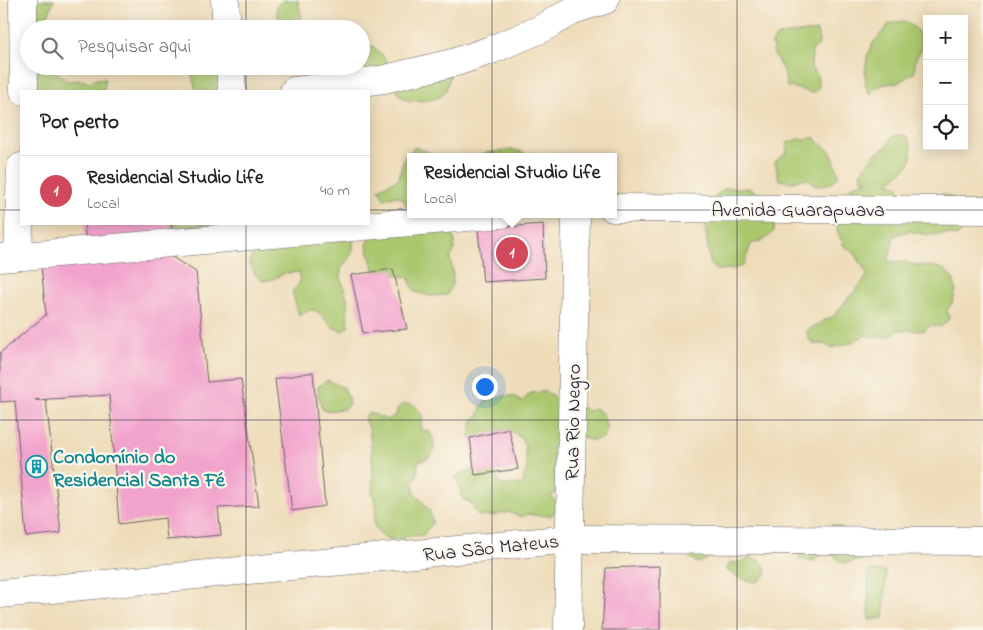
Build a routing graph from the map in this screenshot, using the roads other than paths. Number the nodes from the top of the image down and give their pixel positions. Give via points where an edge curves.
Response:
1 (22, 0) edge
2 (225, 0) edge
3 (605, 0) edge
4 (22, 20) edge
5 (226, 20) edge
6 (24, 75) edge
7 (231, 75) edge
8 (24, 90) edge
9 (232, 90) edge
10 (302, 90) edge
11 (20, 174) edge
12 (617, 208) edge
13 (983, 210) edge
14 (438, 218) edge
15 (576, 218) edge
16 (370, 222) edge
17 (327, 225) edge
18 (247, 230) edge
19 (9, 257) edge
20 (570, 539) junction
21 (983, 541) edge
22 (0, 594) edge
23 (568, 630) edge

1 - 4 street
2 - 5 street
3 - 10 street via 576,8 541,28 456,62 385,79
6 - 8 street
7 - 9 street
11 - 19 street
12 - 13 street, Avenida Guarapuava
14 - 16 street
15 - 20 street, Rua Rio Negro
17 - 18 street
18 - 19 street
20 - 21 street, Rua São Mateus
20 - 22 street, Rua São Mateus
20 - 23 street, Rua Rio Negro

